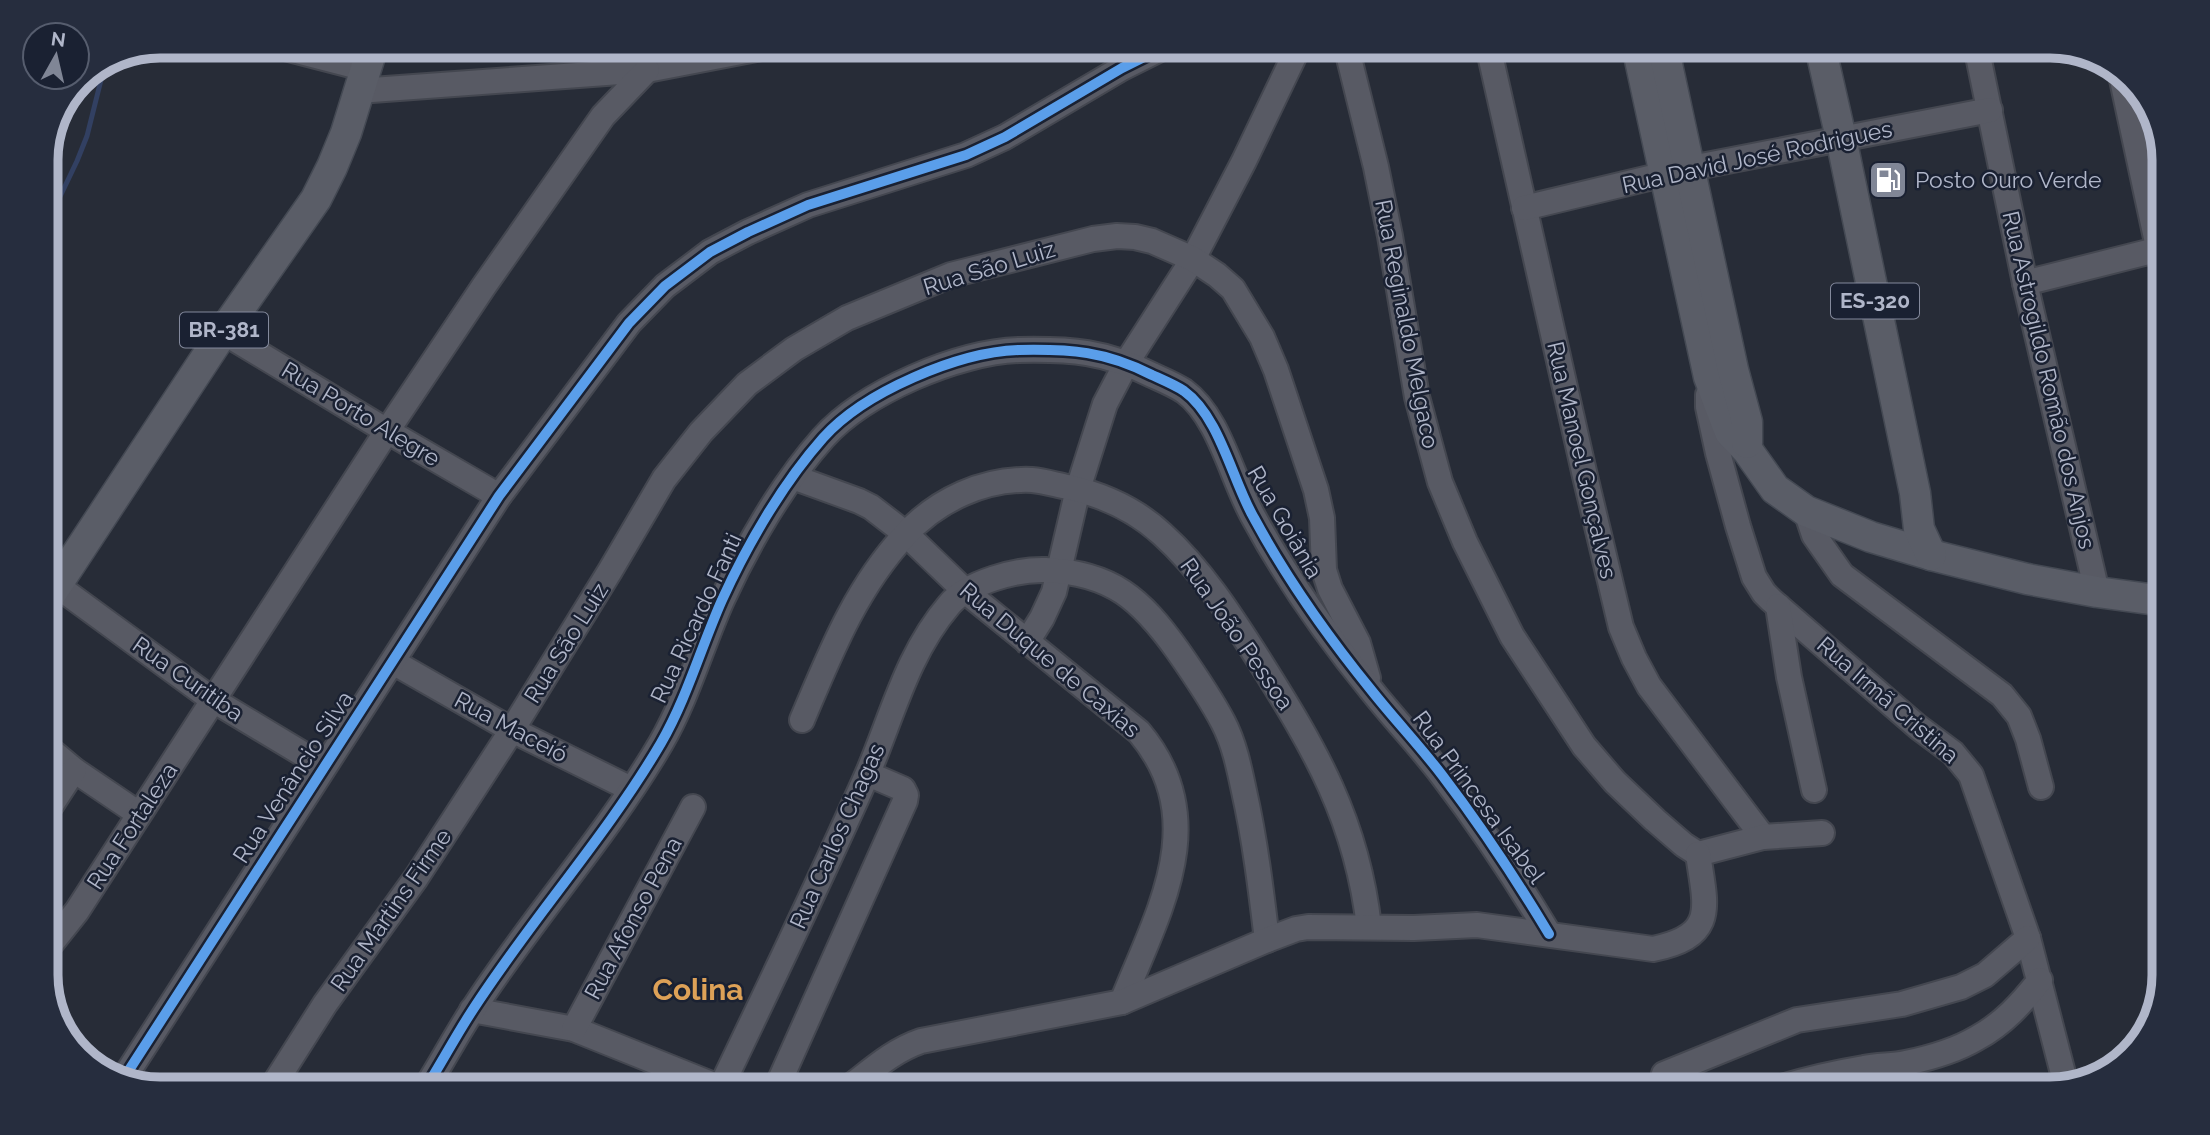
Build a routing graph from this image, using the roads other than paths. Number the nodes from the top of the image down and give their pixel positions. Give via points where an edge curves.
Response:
1 (323, 58) edge
2 (644, 58) edge
3 (710, 58) edge
4 (1142, 58) edge
5 (1293, 58) edge
6 (1349, 58) edge
7 (1491, 58) edge
8 (1641, 58) edge
9 (1664, 58) edge
10 (1823, 58) edge
11 (1979, 58) edge
12 (366, 69) edge
13 (648, 70) junction
14 (2124, 89) edge
15 (1990, 110) junction
16 (1841, 138) junction
17 (1678, 171) junction
18 (2152, 207) edge
19 (1524, 208) junction
20 (2152, 251) edge
21 (1193, 259) junction
22 (2025, 283) junction
23 (223, 332) junction
24 (1127, 362) junction
25 (1721, 374) junction
26 (387, 431) junction
27 (793, 477) junction
28 (1078, 489) junction
29 (1915, 494) junction
30 (499, 496) junction
31 (1806, 511) junction
32 (906, 534) junction
33 (1929, 554) junction
34 (1989, 569) junction
35 (1059, 570) junction
36 (58, 582) edge
37 (965, 591) junction
38 (2097, 592) junction
39 (58, 598) edge
40 (2152, 599) edge
41 (1778, 606) junction
42 (1027, 642) junction
43 (394, 662) junction
44 (1370, 689) junction
45 (213, 699) junction
46 (802, 720) dead end
47 (512, 730) junction
48 (58, 757) edge
49 (323, 766) junction
50 (74, 770) junction
51 (867, 774) junction
52 (2041, 787) dead end
53 (631, 789) junction
54 (1814, 790) dead end
55 (58, 795) edge
56 (693, 807) dead end
57 (139, 814) junction
58 (1822, 833) dead end
59 (1763, 837) junction
60 (1698, 854) junction
61 (1369, 927) junction
62 (1549, 934) junction
63 (58, 935) edge
64 (2028, 938) junction
65 (1267, 940) junction
66 (2040, 980) junction
67 (1122, 1002) junction
68 (472, 1010) junction
69 (574, 1028) junction
70 (128, 1072) edge
71 (1664, 1074) dead end
72 (2064, 1076) edge
73 (279, 1077) edge
74 (433, 1077) edge
75 (691, 1077) edge
76 (726, 1077) edge
77 (782, 1077) edge
78 (864, 1077) edge
79 (1820, 1077) edge

1 - 12 street
2 - 13 street
3 - 13 street
4 - 30 street, Rua Venâncio Silva via 966,155 808,205 710,252 665,286 629,323
5 - 21 street
6 - 60 street, Rua Reginaldo Melgaco via 1384,208 1417,397 1440,482 1465,541 1512,636 1584,746 1655,820
7 - 19 street, Rua Manoel Gonçalves
8 - 17 main road
9 - 17 main road
10 - 16 main road, ES-320
11 - 15 street, Rua Astrogildo Romão dos Anjos
12 - 13 street
12 - 23 main road, BR-381 via 346,134 316,198
13 - 26 street, Rua Fortaleza via 584,142
14 - 18 street
15 - 16 street, Rua David José Rodrigues
15 - 22 street, Rua Astrogildo Romão dos Anjos
16 - 17 street, Rua David José Rodrigues
16 - 29 main road, ES-320
17 - 19 street, Rua David José Rodrigues
17 - 25 main road
19 - 59 street, Rua Manoel Gonçalves via 1621,627 1649,686
20 - 22 street
21 - 24 street
21 - 44 street, Rua São Luiz via 1233,289 1276,370 1316,490 1324,570 1359,643
21 - 47 street, Rua São Luiz via 1135,237 1093,239 1044,250 951,275 847,318 794,349 747,384 664,479
22 - 38 street, Rua Astrogildo Romão dos Anjos
23 - 26 street, Rua Porto Alegre
23 - 36 main road, BR-381
24 - 27 street, Rua Ricardo Fanti via 1051,349 1007,351 948,364 915,376 843,419
24 - 28 street via 1105,404
24 - 44 street, Rua Goiânia via 1182,390 1207,415 1256,522 1313,612
25 - 31 main road via 1730,432 1775,489
25 - 41 street, Rua Irmã Cristina via 1708,407 1710,417 1754,577
26 - 30 street, Rua Porto Alegre
26 - 45 street, Rua Fortaleza
27 - 32 street, Rua Duque de Caxias via 871,507
27 - 53 street, Rua Ricardo Fanti via 741,564 663,740
28 - 32 street, Rua João Pessoa via 1034,480 981,487 956,496
28 - 35 street
28 - 61 street, Rua João Pessoa via 1128,508 1161,533 1195,568 1248,643 1301,727 1336,796 1357,857
29 - 33 main road, ES-320 via 1919,530
29 - 34 main road via 1941,540
30 - 43 street, Rua Venâncio Silva
31 - 33 main road
31 - 52 street via 1814,536 1842,575 2001,695 2019,716
32 - 37 street, Rua Duque de Caxias
32 - 46 street, Rua João Pessoa via 860,594
33 - 34 main road
34 - 38 main road
35 - 37 street via 1017,572
35 - 42 street via 1049,605
35 - 65 street via 1107,582 1147,611 1223,723 1252,826
37 - 42 street, Rua Duque de Caxias
37 - 51 street, Rua Carlos Chagas via 927,633
38 - 40 main road
39 - 45 street, Rua Curitiba
41 - 54 street
41 - 64 street, Rua Irmã Cristina via 1953,752 1971,775
42 - 67 street, Rua Duque de Caxias via 1139,732 1162,765 1171,788 1175,834 1171,876
43 - 47 street, Rua Maceió
43 - 49 street, Rua Venâncio Silva
44 - 62 street, Rua Princesa Isabel via 1456,794
45 - 49 street, Rua Curitiba
45 - 57 street, Rua Fortaleza
47 - 53 street, Rua Maceió
47 - 73 street, Rua Martins Firme
48 - 50 street
49 - 70 street, Rua Venâncio Silva
50 - 55 street
50 - 57 street
51 - 76 street, Rua Carlos Chagas
51 - 77 street via 903,789 905,801
53 - 68 street, Rua Ricardo Fanti
56 - 69 street, Rua Afonso Pena
57 - 63 street, Rua Fortaleza
58 - 59 street
59 - 60 street
60 - 62 street via 1704,915 1688,939 1653,949
61 - 62 street via 1477,925
61 - 65 street via 1308,927
64 - 66 street, Rua Irmã Cristina
64 - 71 street via 1984,975 1961,987 1902,1004 1797,1020
65 - 67 street
66 - 72 street, Rua Irmã Cristina
66 - 79 street via 2022,1003 1977,1038 1906,1063
67 - 78 street via 921,1041 893,1054
68 - 69 street
68 - 74 street, Rua Ricardo Fanti
69 - 75 street

